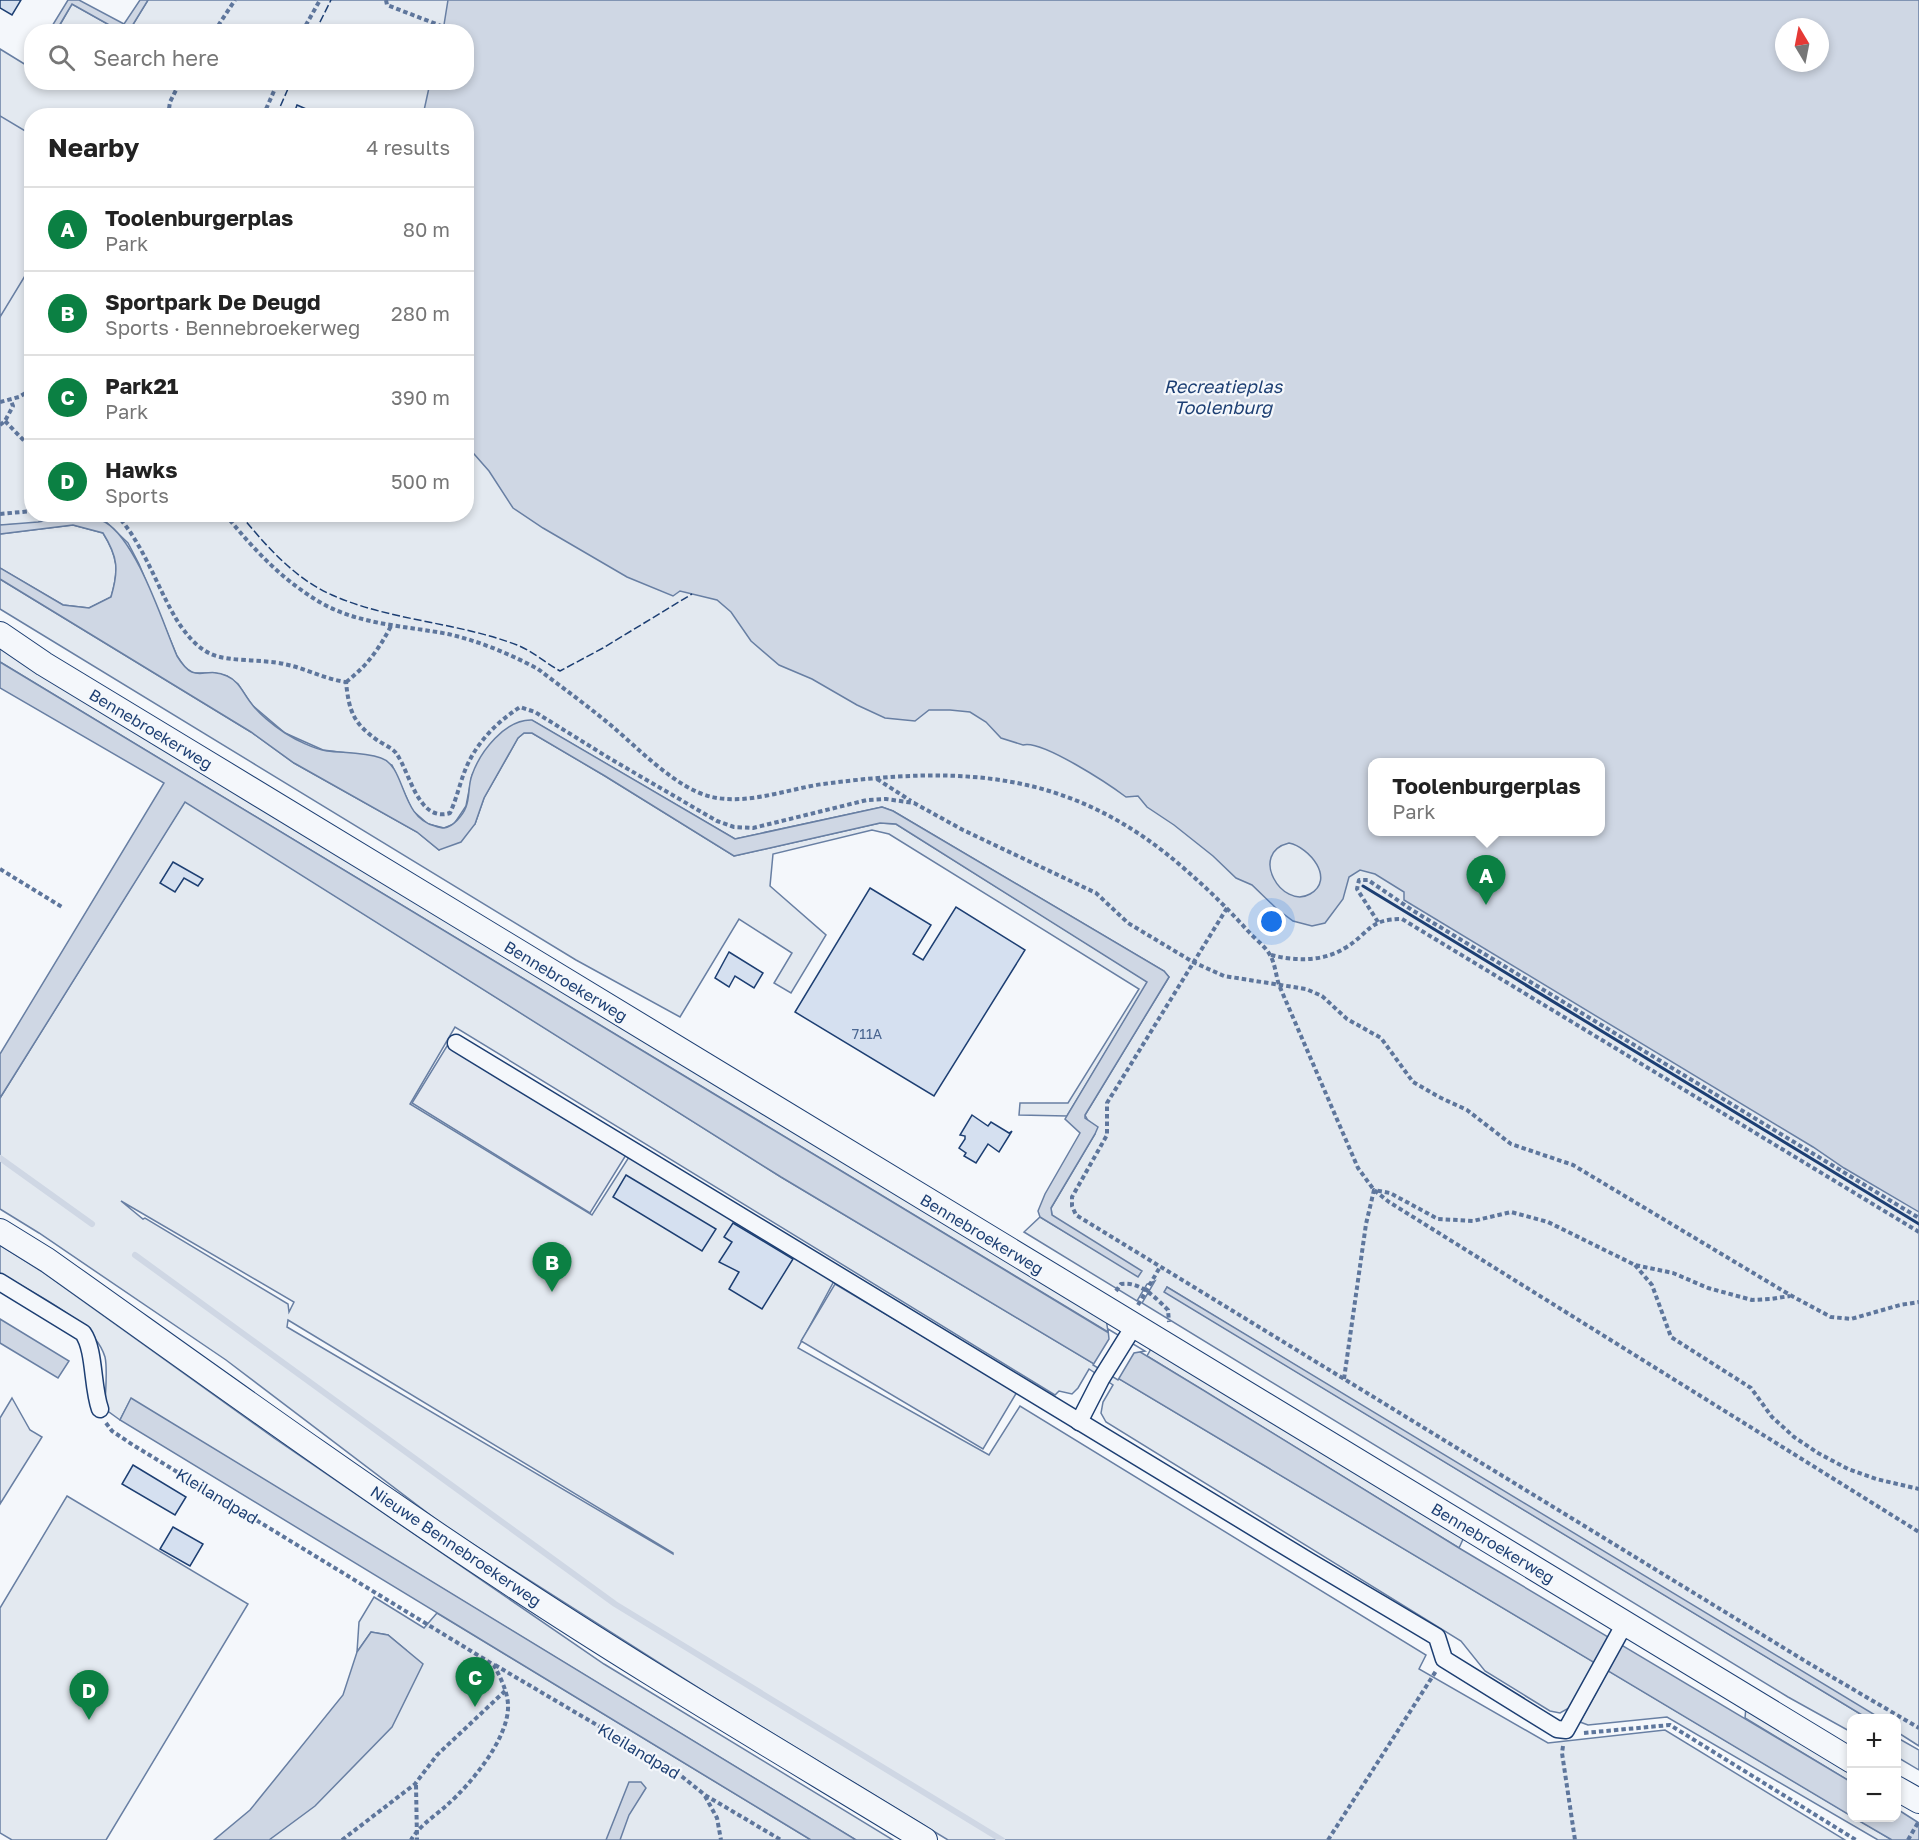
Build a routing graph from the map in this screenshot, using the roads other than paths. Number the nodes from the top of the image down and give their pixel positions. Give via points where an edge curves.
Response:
1 (0, 634) edge
2 (456, 1043) dead end
3 (0, 1231) edge
4 (0, 1282) edge
5 (1133, 1323) junction
6 (100, 1409) road end
7 (1079, 1422) junction
8 (1623, 1630) junction
9 (1847, 1759) edge
10 (1901, 1791) edge
11 (1919, 1802) edge
12 (925, 1840) edge

1 - 5 street, Bennebroekerweg
2 - 7 street
3 - 12 street, Nieuwe Bennebroekerweg via 494,1573
4 - 6 street via 82,1333 89,1344 94,1395
5 - 7 street
5 - 8 street, Bennebroekerweg
7 - 8 street via 1437,1637 1444,1659 1557,1729 1566,1730
8 - 9 street, Bennebroekerweg
10 - 11 street

